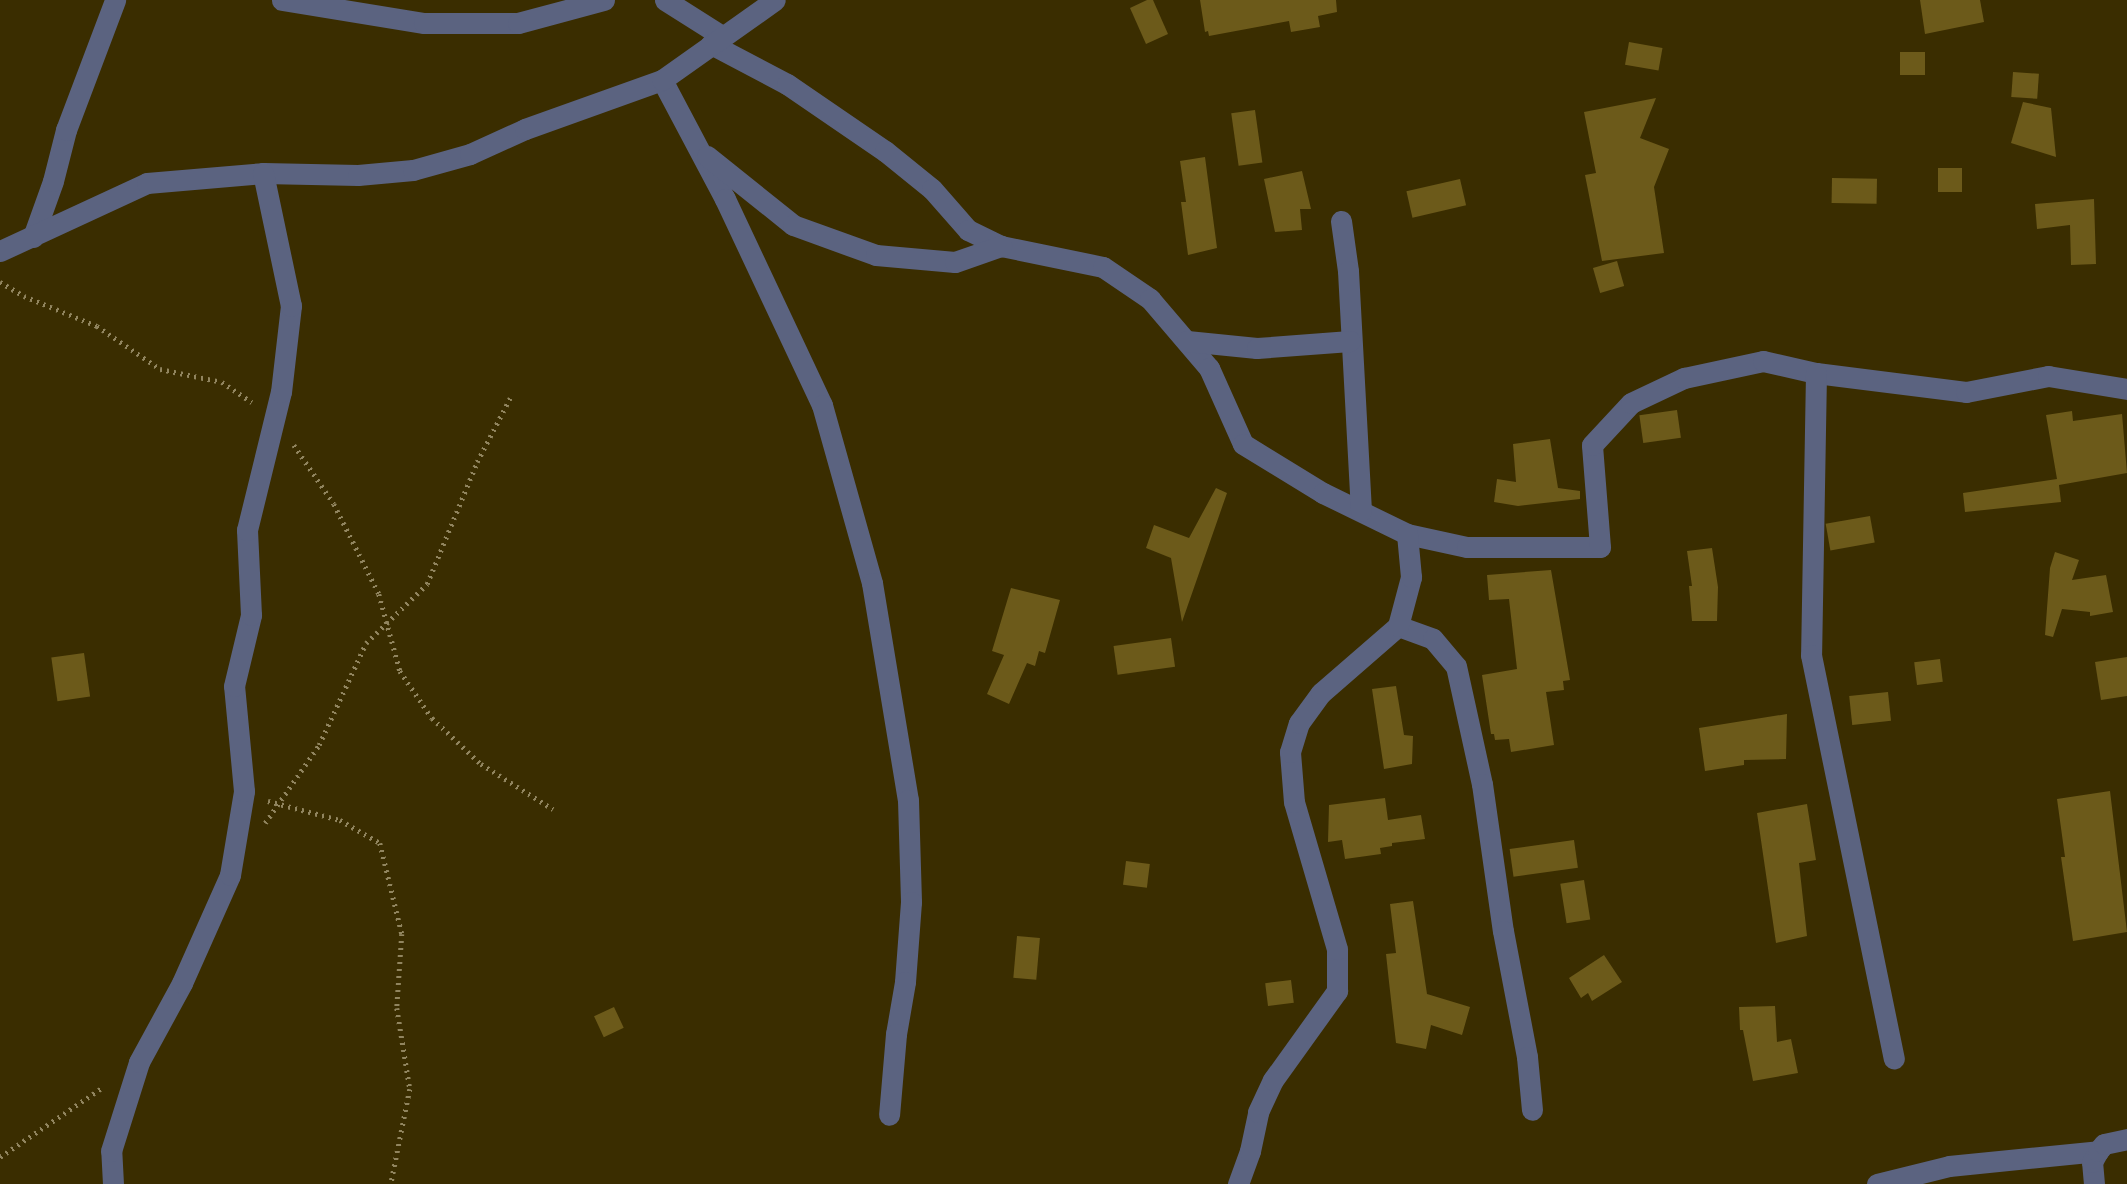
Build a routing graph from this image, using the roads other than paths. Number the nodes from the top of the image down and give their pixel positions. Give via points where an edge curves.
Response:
1 (115, 0) edge
2 (282, 0) edge
3 (604, 0) edge
4 (665, 0) edge
5 (775, 0) edge
6 (717, 40) junction
7 (662, 80) junction
8 (699, 151) junction
9 (262, 173) junction
10 (1341, 221) dead end
11 (33, 237) junction
12 (1001, 246) junction
13 (0, 251) edge
14 (1187, 341) junction
15 (1350, 341) junction
16 (1816, 373) junction
17 (2127, 389) edge
18 (1361, 511) junction
19 (1407, 534) junction
20 (1398, 626) junction
21 (1894, 1059) dead end
22 (1532, 1110) dead end
23 (889, 1115) dead end
24 (2127, 1139) edge
25 (2098, 1151) junction
26 (113, 1184) edge
27 (1238, 1184) edge
28 (1877, 1184) edge
29 (2094, 1184) edge

1 - 11 street via 66,130
2 - 3 street via 425,23 518,23
4 - 6 street
5 - 6 street
6 - 7 street
6 - 12 street via 885,151 932,189 968,230
7 - 8 street
7 - 9 street via 525,129 470,154 413,170 358,175
8 - 12 street via 793,225 876,255 955,262
8 - 23 street via 822,405 872,583 908,800 911,902
9 - 11 street via 147,183
9 - 26 street via 291,306 281,392 247,530 251,615 234,686 244,791 230,875 182,983 139,1062 111,1151
10 - 15 street
11 - 13 street
12 - 14 street via 1103,267 1150,299
14 - 15 street via 1257,348
14 - 18 street via 1209,368 1243,444
15 - 18 street
16 - 17 street via 1966,392 2048,376
16 - 19 street via 1763,361 1684,378 1631,403 1592,445 1600,547 1467,547
16 - 21 street via 1811,655
18 - 19 street
19 - 20 street via 1411,577
20 - 22 street via 1433,639 1456,666 1482,784
20 - 27 street via 1321,693 1299,723 1290,752 1294,802 1337,949 1336,991 1273,1080 1258,1112
24 - 25 street via 2104,1144
25 - 28 street via 1950,1166
25 - 29 street via 2092,1162

